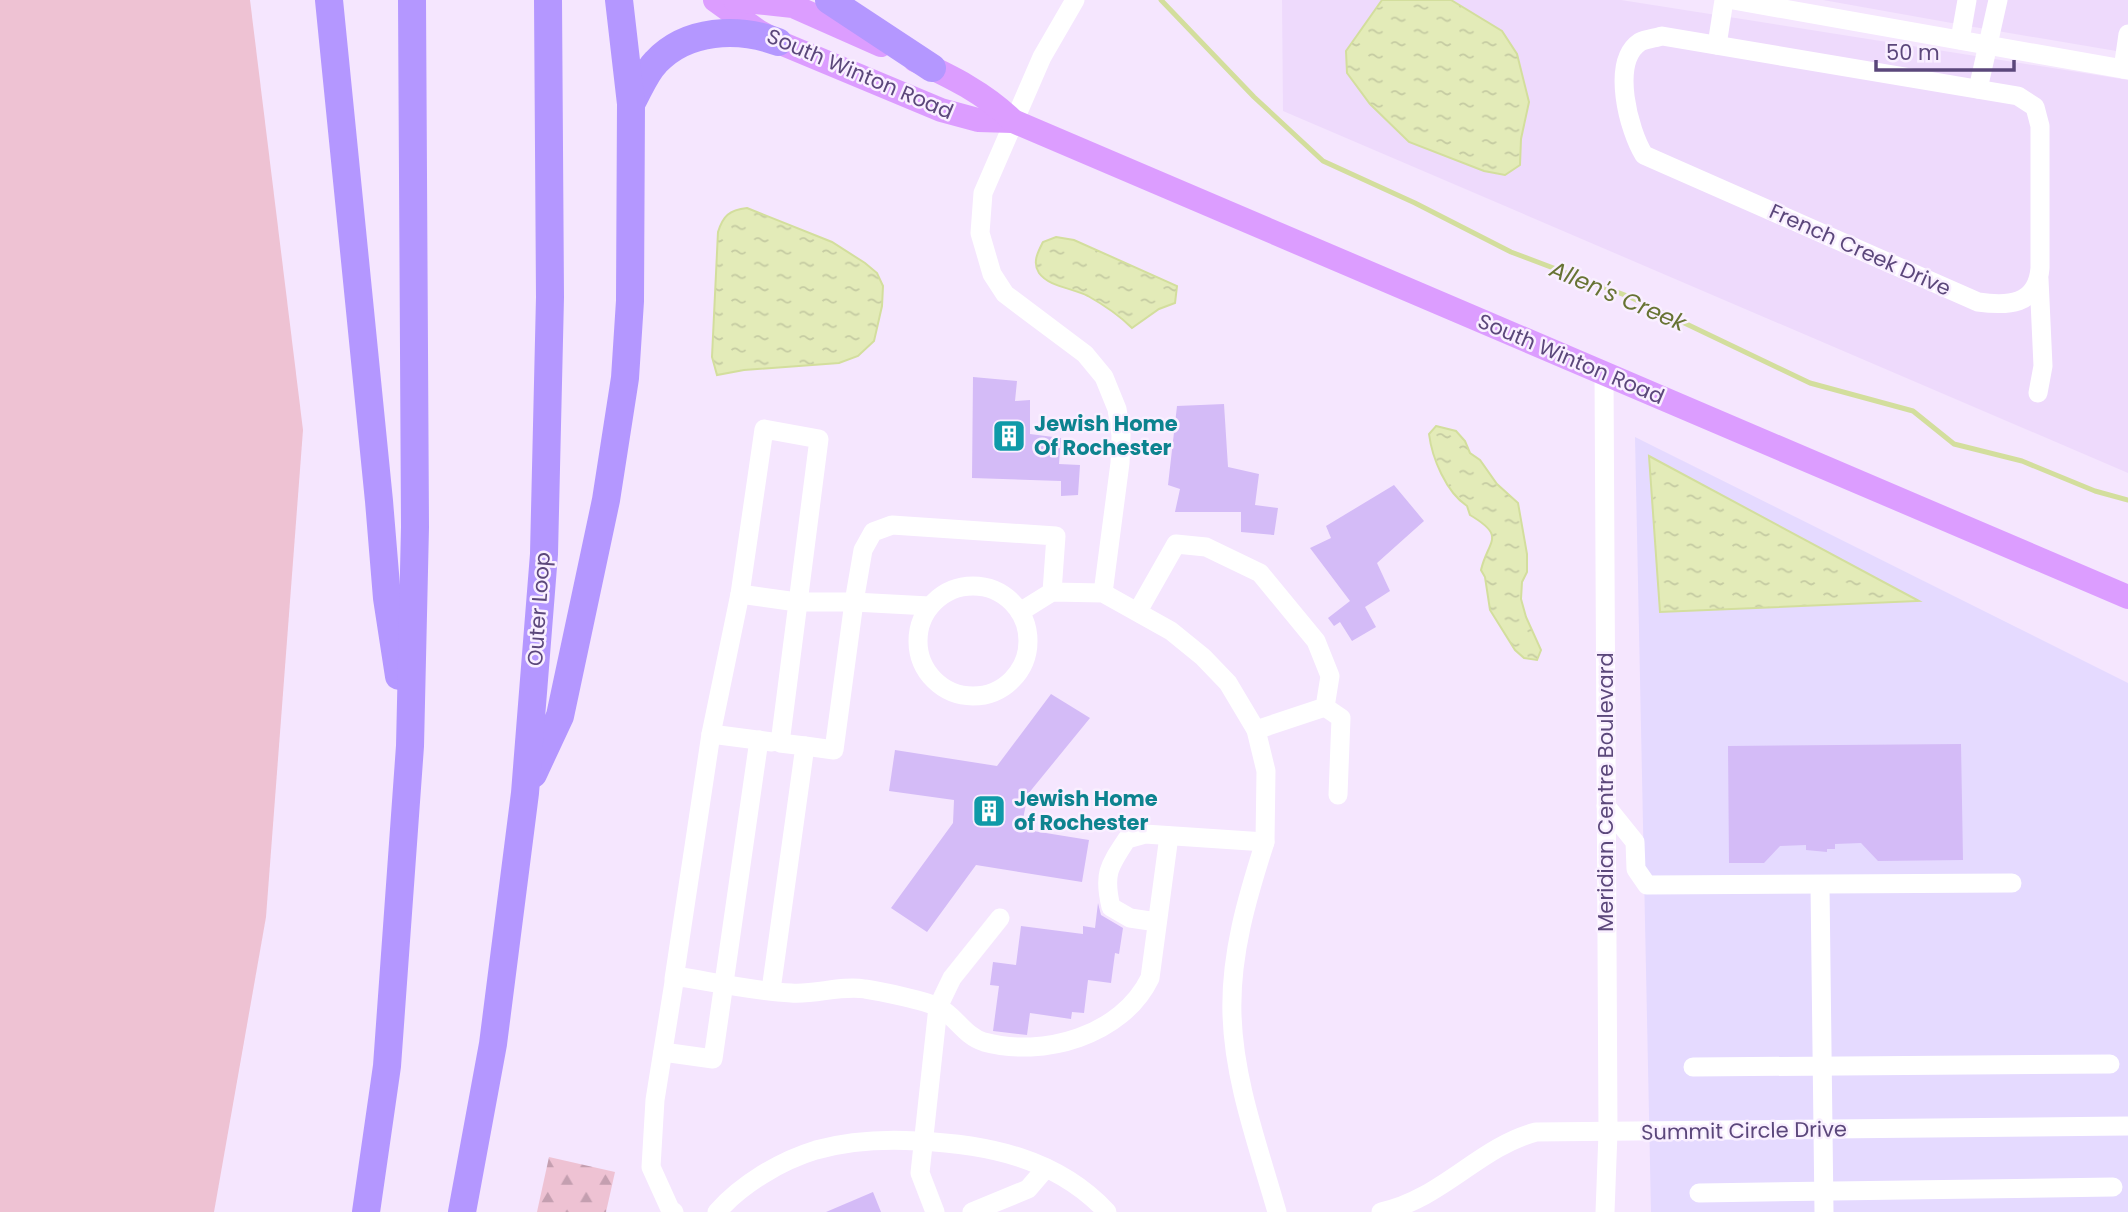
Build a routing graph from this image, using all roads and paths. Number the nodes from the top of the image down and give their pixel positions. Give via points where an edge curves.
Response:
1 (329, 0) edge
2 (412, 0) edge
3 (619, 0) edge
4 (715, 0) edge
5 (735, 0) edge
6 (829, 0) edge
7 (1075, 0) edge
8 (1724, 0) edge
9 (1733, 0) edge
10 (1966, 0) edge
11 (1998, 0) edge
12 (548, 13) edge
13 (2128, 34) edge
14 (1960, 40) junction
15 (778, 42) junction
16 (1988, 44) junction
17 (1717, 45) junction
18 (932, 68) junction
19 (2125, 69) edge
20 (1978, 89) junction
21 (631, 104) junction
22 (1013, 121) junction
23 (2039, 278) junction
24 (1604, 373) junction
25 (2038, 393) dead end
26 (1052, 592) junction
27 (1103, 593) junction
28 (740, 594) junction
29 (2128, 597) edge
30 (797, 602) junction
31 (854, 602) junction
32 (929, 606) junction
33 (1138, 611) junction
34 (1020, 612) junction
35 (1325, 707) junction
36 (1256, 730) junction
37 (711, 734) junction
38 (759, 740) junction
39 (780, 743) junction
40 (410, 746) junction
41 (806, 746) junction
42 (525, 793) junction
43 (1338, 795) dead end
44 (1606, 806) junction
45 (1169, 836) junction
46 (1265, 842) junction
47 (2012, 883) dead end
48 (1820, 885) junction
49 (1000, 918) dead end
50 (1157, 922) junction
51 (674, 979) junction
52 (723, 983) junction
53 (771, 990) junction
54 (938, 1007) junction
55 (663, 1052) junction
56 (2110, 1064) dead end
57 (1693, 1067) dead end
58 (1823, 1067) junction
59 (2128, 1126) edge
60 (1824, 1130) junction
61 (1608, 1133) junction
62 (924, 1141) junction
63 (1046, 1168) junction
64 (2113, 1187) dead end
65 (1824, 1191) junction
66 (1699, 1193) dead end
67 (366, 1212) edge
68 (462, 1212) edge
69 (674, 1212) edge
70 (717, 1212) edge
71 (935, 1212) edge
72 (972, 1212) edge
73 (1107, 1212) edge
74 (1277, 1212) edge
75 (1381, 1212) edge
76 (1605, 1212) edge
77 (1824, 1212) edge

1 - 40 highway via 387,598
2 - 40 highway via 415,527
3 - 21 highway
4 - 15 main road, South Winton Road
5 - 18 main road, South Winton Road via 793,6
6 - 18 highway
7 - 22 street
8 - 17 street
9 - 14 street
10 - 14 street
11 - 16 street
12 - 42 highway, Outer Loop via 550,297 544,554
13 - 19 street
14 - 16 street
15 - 21 highway via 730,33 689,41 656,62
15 - 22 main road, South Winton Road via 954,114 989,122
16 - 19 street
16 - 20 street
17 - 20 street, French Creek Drive
17 - 23 street, French Creek Drive via 1662,36 1641,42 1628,56 1625,94 1644,155 1978,302 2000,305 2020,301
18 - 22 main road, South Winton Road via 987,99
20 - 23 street, French Creek Drive via 2018,96 2035,107 2040,126
21 - 42 highway via 631,301 615,450 560,716
22 - 24 main road, South Winton Road
22 - 27 street via 983,193 980,233 992,274 1005,294 1085,354 1104,377 1117,409 1120,463
23 - 25 street via 2043,366
24 - 29 main road, South Winton Road
24 - 44 street, Meridian Centre Boulevard
26 - 27 street
26 - 31 street via 1056,536 892,525 873,532 863,550
26 - 34 street
27 - 33 street
28 - 30 street
28 - 30 street via 764,429 819,439
28 - 37 street
30 - 31 street
30 - 39 street
31 - 32 street
31 - 41 street via 834,750
32 - 34 street via 942,594 976,585 1009,598
32 - 34 street via 920,622 920,659 943,688 960,695 996,692 1023,666 1027,629
33 - 35 street via 1176,544 1206,547 1260,573 1316,640 1330,676
33 - 36 street via 1203,657 1228,683
35 - 36 street
35 - 43 street via 1341,719
36 - 46 street via 1266,771
37 - 38 street
37 - 51 street
38 - 39 street
38 - 52 street
39 - 41 street
40 - 67 highway via 387,1066
41 - 53 street
42 - 68 highway, Outer Loop via 493,1044
44 - 48 street via 1635,842 1636,869 1647,886
44 - 61 street, Meridian Centre Boulevard
45 - 46 street
45 - 50 street
45 - 50 street via 1145,834 1128,839 1109,866 1111,907 1130,918
46 - 74 street via 1243,917 1234,965 1232,1015 1240,1077
47 - 48 street
48 - 58 street
49 - 54 street via 952,978
50 - 54 street via 1150,978 1142,995 1109,1022 1075,1040 1024,1048 983,1041
51 - 52 street
51 - 55 street
52 - 53 street
52 - 55 street via 713,1059
53 - 54 street via 863,988
54 - 62 street
55 - 69 street via 651,1167
56 - 58 street
57 - 58 street
58 - 60 street
59 - 60 street, Summit Circle Drive
60 - 61 street, Summit Circle Drive
60 - 65 street
61 - 75 street, Summit Circle Drive via 1536,1132 1516,1137 1426,1197
61 - 76 street, Meridian Centre Boulevard
62 - 63 street via 992,1149
62 - 70 street via 894,1139 816,1150 768,1172
62 - 71 street via 920,1173
63 - 72 street via 1028,1189
63 - 73 street via 1083,1190
64 - 65 street
65 - 66 street
65 - 77 street

